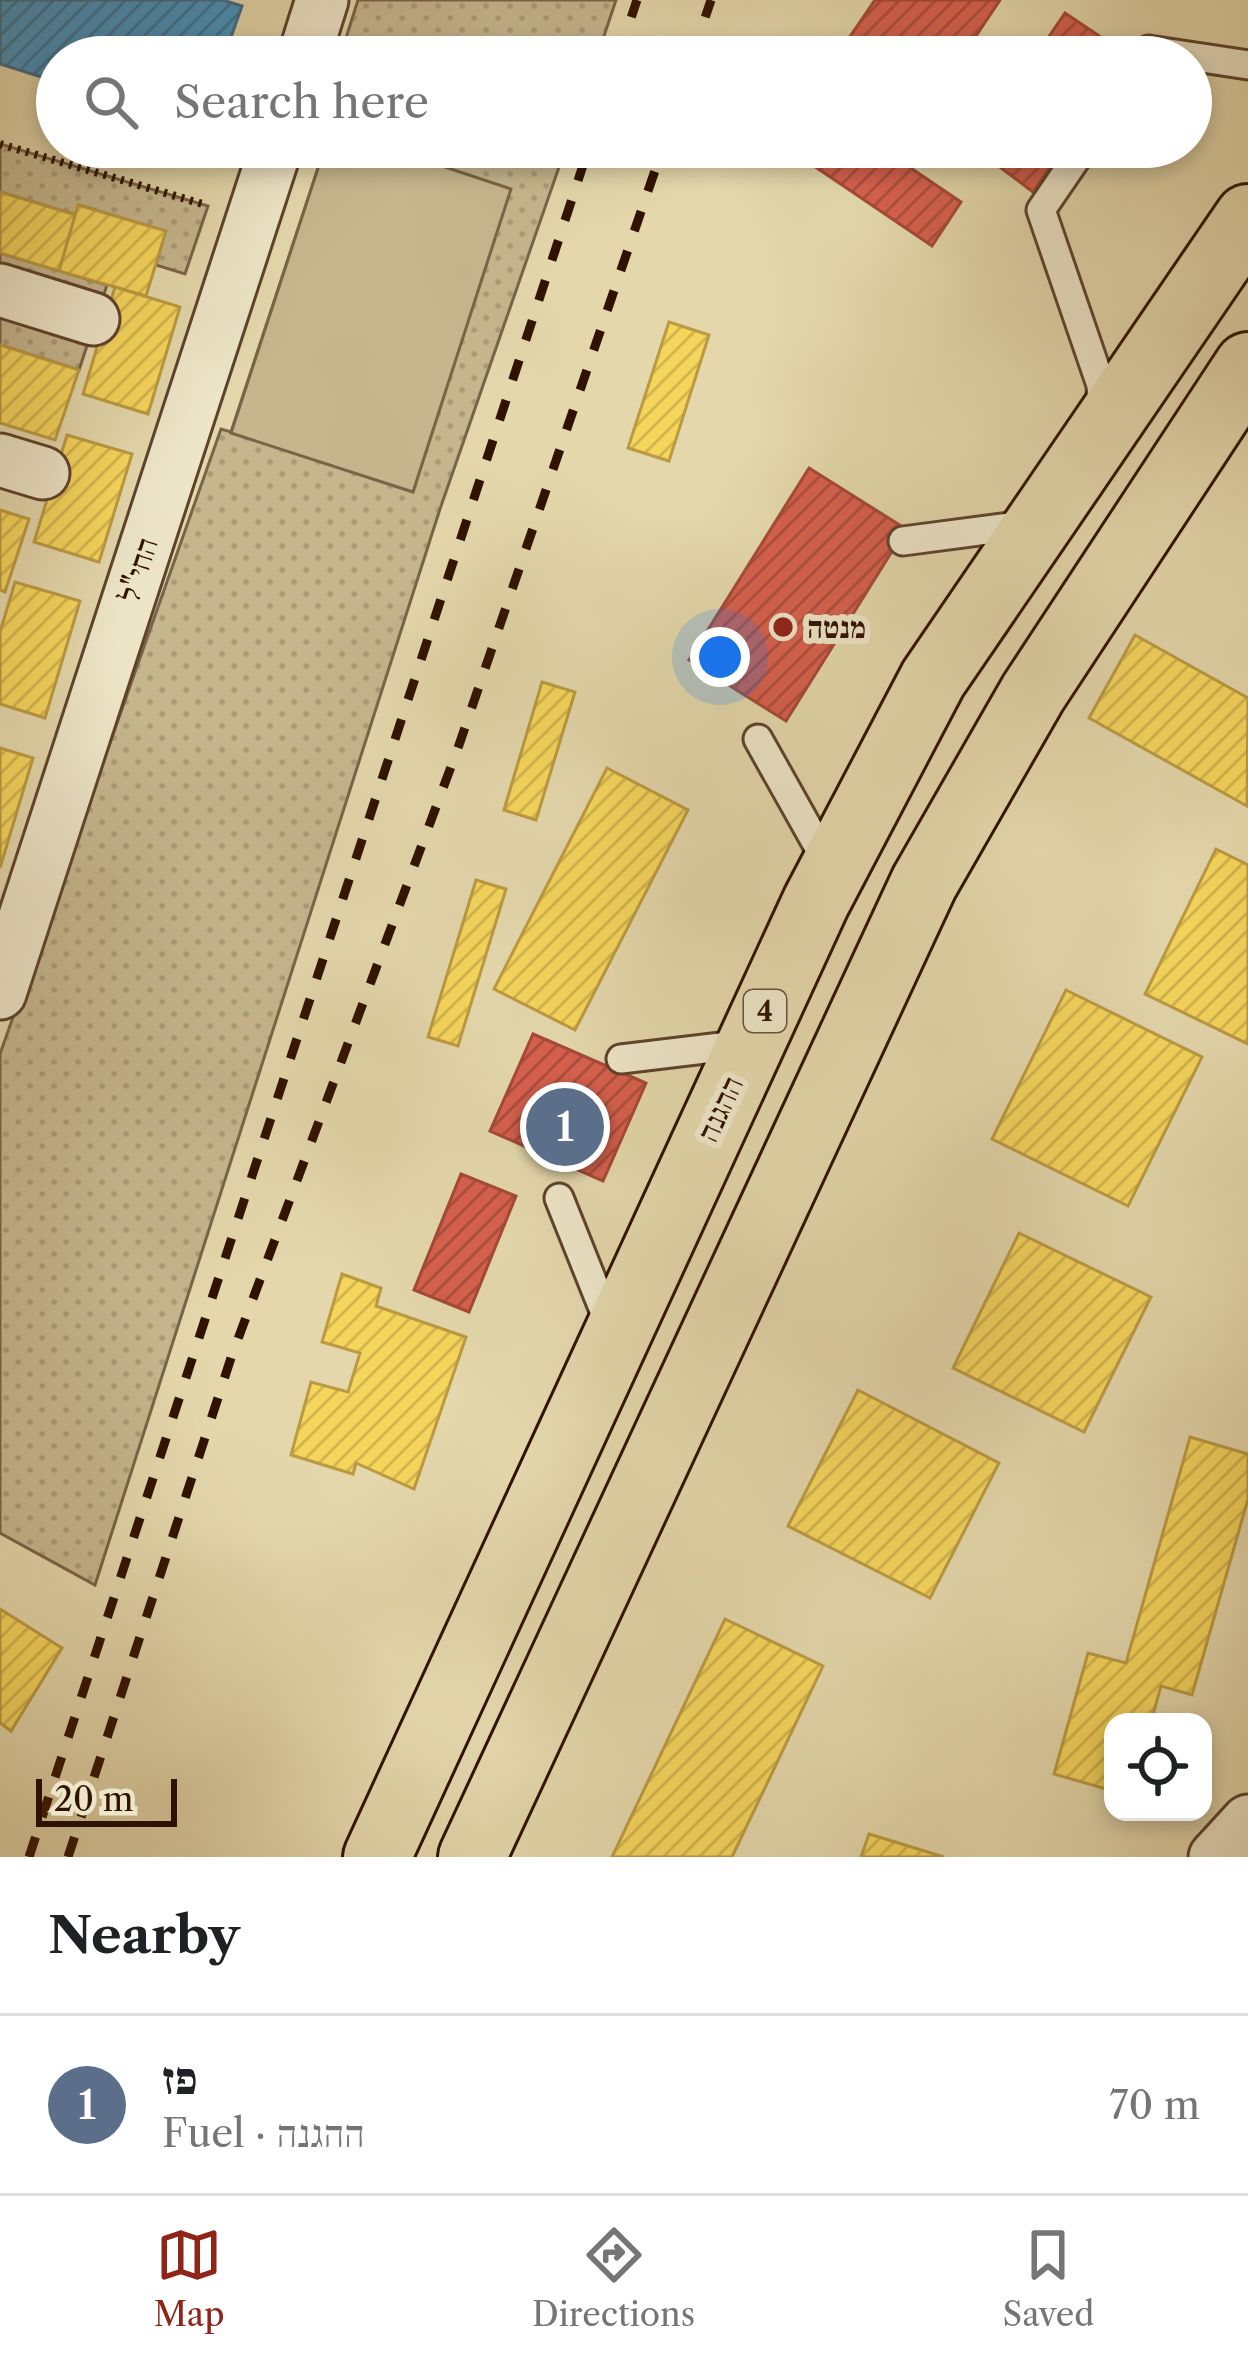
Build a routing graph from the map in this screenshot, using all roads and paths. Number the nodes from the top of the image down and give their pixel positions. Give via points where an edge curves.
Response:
1 (322, 0) edge
2 (311, 36) edge
3 (1212, 60) edge
4 (1248, 65) edge
5 (0, 144) edge
6 (36, 155) edge
7 (80, 168) edge
8 (269, 168) edge
9 (1070, 168) edge
10 (1248, 218) edge
11 (253, 220) junction
12 (0, 290) edge
13 (93, 319) dead end
14 (1248, 366) edge
15 (1102, 431) junction
16 (1041, 521) junction
17 (903, 541) dead end
18 (758, 739) dead end
19 (827, 879) junction
20 (0, 993) edge
21 (750, 1043) junction
22 (621, 1059) dead end
23 (559, 1198) dead end
24 (615, 1338) junction
25 (1248, 1821) edge
26 (377, 1857) edge
27 (472, 1857) edge
28 (1215, 1857) edge

1 - 2 street
3 - 4 lane
5 - 6 path
7 - 11 path
8 - 11 street, החי"ל
9 - 15 lane via 1041,210 1101,385
10 - 15 highway, ההגנה / 4
11 - 20 street, החי"ל
12 - 13 street
14 - 27 highway via 1033,693 924,883
15 - 16 highway, ההגנה / 4
16 - 17 lane
16 - 19 highway, ההגנה / 4 via 933,680
18 - 19 lane via 818,846
19 - 21 highway, ההגנה / 4
21 - 22 lane
21 - 24 highway, ההגנה / 4
23 - 24 lane
24 - 26 highway, ההגנה / 4
25 - 28 street

